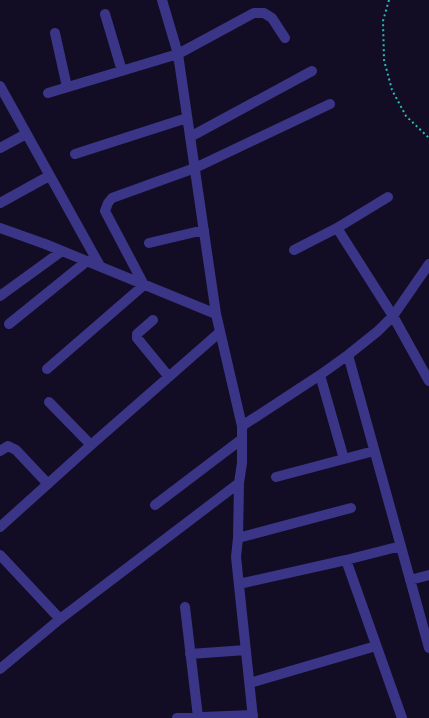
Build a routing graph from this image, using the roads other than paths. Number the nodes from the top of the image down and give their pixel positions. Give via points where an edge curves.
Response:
1 (162, 0) edge
2 (105, 14) dead end
3 (54, 33) dead end
4 (285, 38) dead end
5 (178, 54) junction
6 (122, 71) junction
7 (312, 71) dead end
8 (0, 86) edge
9 (67, 87) junction
10 (48, 93) dead end
11 (330, 104) dead end
12 (187, 118) junction
13 (26, 134) junction
14 (190, 137) junction
15 (0, 148) edge
16 (76, 154) dead end
17 (195, 168) junction
18 (49, 176) junction
19 (388, 197) dead end
20 (0, 203) edge
21 (0, 228) edge
22 (337, 228) junction
23 (204, 230) junction
24 (149, 243) dead end
25 (294, 250) dead end
26 (62, 251) junction
27 (87, 261) junction
28 (429, 264) edge
29 (100, 266) junction
30 (144, 284) junction
31 (0, 296) edge
32 (216, 314) junction
33 (393, 316) junction
34 (153, 320) dead end
35 (9, 324) dead end
36 (220, 332) junction
37 (348, 355) junction
38 (47, 370) dead end
39 (320, 375) junction
40 (169, 377) junction
41 (429, 381) edge
42 (49, 402) dead end
43 (242, 426) junction
44 (242, 439) junction
45 (91, 445) junction
46 (0, 451) edge
47 (374, 452) junction
48 (344, 459) junction
49 (276, 477) dead end
50 (239, 483) junction
51 (48, 484) junction
52 (155, 505) dead end
53 (351, 508) dead end
54 (0, 527) edge
55 (238, 538) junction
56 (401, 546) junction
57 (0, 555) edge
58 (346, 560) junction
59 (429, 575) edge
60 (410, 580) junction
61 (239, 584) junction
62 (185, 607) dead end
63 (60, 619) junction
64 (427, 637) edge
65 (376, 646) junction
66 (429, 648) edge
67 (246, 650) junction
68 (190, 654) junction
69 (0, 670) edge
70 (250, 682) junction
71 (198, 717) edge
72 (253, 717) edge
73 (177, 718) edge
74 (402, 718) edge

1 - 5 street
2 - 6 street
3 - 9 street
4 - 5 street via 272,18 264,13 254,13
5 - 6 street
5 - 12 street
6 - 9 street
7 - 14 street
8 - 13 street
9 - 10 street
11 - 17 street
12 - 14 street
12 - 16 street
13 - 15 street
13 - 18 street
14 - 17 street
17 - 23 street
17 - 30 street via 112,198 108,203 105,211
18 - 20 street
18 - 29 street
19 - 22 street
21 - 26 street
22 - 25 street
22 - 33 street
23 - 24 street
23 - 32 street
26 - 27 street
26 - 31 street
27 - 29 street
27 - 35 street
28 - 33 street
29 - 30 street
30 - 32 street
30 - 38 street
32 - 36 street
33 - 37 street
33 - 41 street
34 - 40 street via 137,334 137,338
36 - 40 street
36 - 43 street
37 - 39 street
37 - 47 street
39 - 43 street
39 - 48 street
40 - 45 street
42 - 45 street
43 - 44 street
44 - 50 street
44 - 52 street
45 - 51 street
46 - 51 street via 8,446 16,450
47 - 48 street
47 - 56 street
48 - 49 street
50 - 55 street
50 - 63 street
51 - 54 street
53 - 55 street
55 - 61 street via 236,556
56 - 58 street
56 - 60 street
57 - 63 street
58 - 61 street
58 - 65 street
59 - 60 street
60 - 64 street
61 - 67 street
62 - 68 street
63 - 69 street
64 - 66 street
65 - 70 street
65 - 74 street
67 - 68 street
67 - 70 street
68 - 71 street
70 - 72 street
71 - 72 street
71 - 73 street

